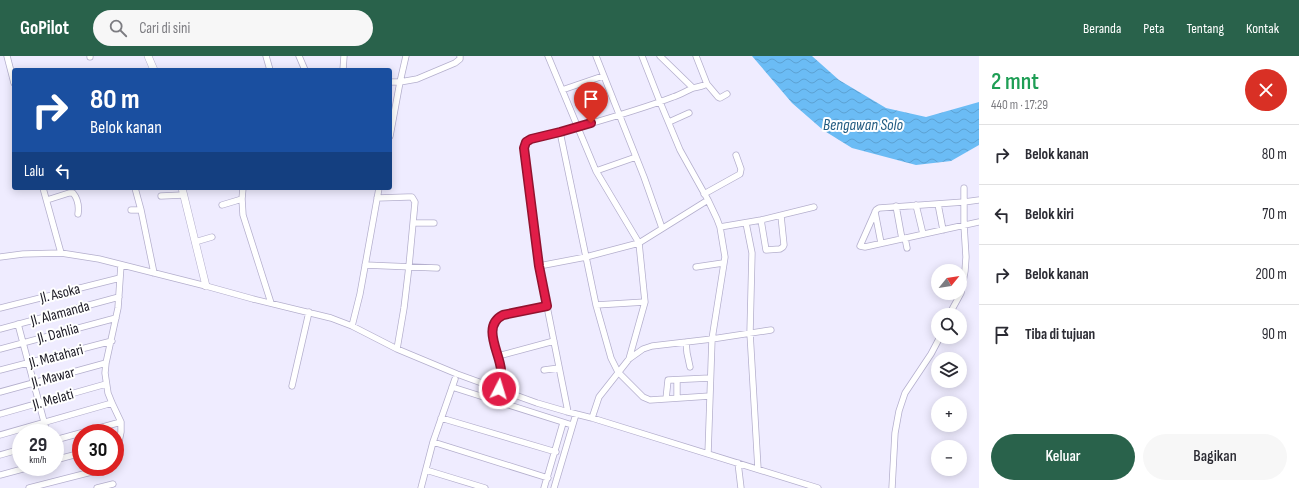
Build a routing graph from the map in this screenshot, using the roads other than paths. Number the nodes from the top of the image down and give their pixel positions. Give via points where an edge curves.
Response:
1 (7, 56) edge
2 (148, 56) edge
3 (266, 56) edge
4 (299, 56) edge
5 (344, 56) edge
6 (406, 56) edge
7 (460, 56) edge
8 (548, 56) edge
9 (596, 56) edge
10 (642, 56) edge
11 (660, 56) edge
12 (696, 56) edge
13 (153, 68) edge
14 (269, 68) edge
15 (304, 68) edge
16 (343, 68) edge
17 (12, 75) edge
18 (604, 76) junction
19 (392, 82) edge
20 (400, 82) junction
21 (708, 84) junction
22 (693, 88) junction
23 (562, 90) junction
24 (727, 94) dead end
25 (660, 102) junction
26 (689, 113) dead end
27 (619, 115) junction
28 (669, 122) junction
29 (392, 125) edge
30 (577, 127) junction
31 (560, 132) junction
32 (736, 154) dead end
33 (636, 157) junction
34 (596, 171) junction
35 (964, 188) dead end
36 (44, 190) edge
37 (136, 190) edge
38 (243, 190) edge
39 (378, 190) edge
40 (183, 191) edge
41 (704, 194) junction
42 (161, 196) dead end
43 (376, 198) junction
44 (47, 200) junction
45 (242, 200) junction
46 (708, 200) junction
47 (979, 200) edge
48 (964, 202) junction
49 (938, 204) junction
50 (222, 205) dead end
51 (916, 205) junction
52 (896, 206) junction
53 (814, 207) dead end
54 (131, 210) dead end
55 (141, 210) junction
56 (875, 212) junction
57 (78, 214) dead end
58 (781, 216) junction
59 (761, 220) junction
60 (979, 222) edge
61 (413, 223) junction
62 (434, 223) dead end
63 (746, 223) junction
64 (964, 225) junction
65 (720, 227) junction
66 (662, 228) junction
67 (943, 230) junction
68 (923, 234) junction
69 (212, 237) dead end
70 (904, 238) junction
71 (195, 242) junction
72 (640, 243) junction
73 (881, 243) junction
74 (907, 248) dead end
75 (61, 253) junction
76 (586, 256) junction
77 (0, 257) edge
78 (723, 263) junction
79 (121, 265) junction
80 (366, 265) junction
81 (409, 266) junction
82 (539, 266) junction
83 (696, 267) dead end
84 (437, 268) dead end
85 (154, 273) junction
86 (120, 278) junction
87 (206, 286) junction
88 (119, 297) junction
89 (645, 302) junction
90 (271, 303) junction
91 (596, 305) junction
92 (547, 306) junction
93 (0, 308) edge
94 (953, 308) edge
95 (309, 312) junction
96 (116, 318) junction
97 (18, 324) junction
98 (352, 326) junction
99 (0, 329) edge
100 (771, 330) dead end
101 (750, 333) junction
102 (712, 339) junction
103 (112, 341) junction
104 (554, 341) junction
105 (686, 342) junction
106 (23, 343) junction
107 (936, 344) edge
108 (0, 349) edge
109 (397, 349) junction
110 (498, 356) junction
111 (629, 359) junction
112 (28, 363) junction
113 (106, 363) junction
114 (690, 367) dead end
115 (559, 368) junction
116 (0, 370) edge
117 (544, 370) dead end
118 (618, 372) junction
119 (455, 378) dead end
120 (710, 378) junction
121 (677, 380) junction
122 (34, 382) junction
123 (106, 384) junction
124 (292, 386) dead end
125 (452, 387) junction
126 (499, 389) junction
127 (0, 392) edge
128 (710, 396) junction
129 (676, 397) junction
130 (666, 398) junction
131 (39, 403) junction
132 (112, 404) junction
133 (568, 412) junction
134 (0, 414) edge
135 (576, 414) junction
136 (441, 418) junction
137 (592, 418) junction
138 (44, 422) junction
139 (122, 422) joint
140 (563, 422) junction
141 (572, 425) junction
142 (0, 435) edge
143 (64, 438) edge
144 (433, 442) junction
145 (12, 452) edge
146 (556, 452) junction
147 (708, 454) junction
148 (0, 455) edge
149 (738, 463) junction
150 (758, 469) junction
151 (426, 470) junction
152 (12, 472) edge
153 (0, 475) edge
154 (76, 476) edge
155 (548, 478) junction
156 (113, 484) dead end
157 (466, 486) edge
158 (29, 488) edge
159 (96, 488) edge
160 (421, 488) edge
161 (485, 488) edge
162 (544, 488) edge
163 (554, 488) edge
164 (742, 488) edge
165 (818, 488) edge
166 (892, 488) edge

1 - 17 street
2 - 13 street
3 - 14 street
4 - 15 street
5 - 16 street
6 - 20 street
7 - 20 street via 456,63 417,79
8 - 23 street
9 - 18 street
10 - 25 street
11 - 22 street
12 - 21 street
18 - 23 street
18 - 27 street
19 - 20 street
20 - 29 street
21 - 22 street
21 - 24 street via 718,98
22 - 25 street
23 - 30 street
25 - 27 street
25 - 28 street
26 - 28 street
27 - 30 street
27 - 33 street
28 - 41 street via 680,150
30 - 31 street
30 - 34 street
31 - 76 street
31 - 82 street via 531,139 526,142 524,148
32 - 41 street via 740,174
33 - 34 street
33 - 66 street
34 - 72 street
35 - 48 street
36 - 44 street
37 - 55 street
38 - 45 street
39 - 43 street
40 - 42 street
40 - 71 street
41 - 46 street
43 - 61 street via 412,197 415,204
43 - 80 street
44 - 57 street via 73,193 79,208
44 - 75 street
45 - 50 street
45 - 90 street via 245,223
46 - 65 street
46 - 66 street
47 - 48 street
48 - 49 street
48 - 64 street
49 - 51 street
49 - 67 street
51 - 52 street
51 - 68 street
52 - 56 street via 880,207
52 - 70 street
53 - 58 street
54 - 55 street
55 - 85 street
56 - 73 street
56 - 73 street via 860,246
58 - 59 street
58 - 59 street via 784,246 780,249 766,250
59 - 63 street
60 - 64 street
61 - 62 street
61 - 81 street
63 - 65 street
63 - 101 street via 752,253
64 - 67 street
64 - 94 street via 966,257 963,285
65 - 78 street
66 - 72 street
67 - 68 street
68 - 70 street
69 - 71 street
70 - 73 street
70 - 74 street
71 - 87 street
72 - 76 street
72 - 89 street
75 - 77 street
75 - 79 street
76 - 82 street
76 - 91 street
78 - 83 street
78 - 102 street
79 - 85 street
79 - 86 street
80 - 81 street
80 - 98 street
81 - 84 street
81 - 109 street
82 - 92 street
85 - 87 street
86 - 88 street
86 - 93 street, Jl. Asoka
87 - 90 street
88 - 96 street
88 - 97 street, Jl. Alamanda
89 - 91 street
89 - 111 street
90 - 95 street
91 - 118 street via 611,358
92 - 104 street
92 - 110 street via 498,318 494,323 492,338
95 - 98 street
95 - 124 street
96 - 103 street
96 - 106 street, Jl. Dahlia
97 - 99 street, Jl. Alamanda
97 - 106 street
98 - 109 street
100 - 101 street
101 - 102 street
101 - 150 street
102 - 105 street
102 - 120 street
103 - 112 street, Jl. Matahari
103 - 113 street
104 - 110 street
104 - 115 street
105 - 111 street via 646,347
105 - 114 street
106 - 108 street, Jl. Dahlia
106 - 112 street
107 - 166 street via 905,393 899,411
109 - 126 street
110 - 126 street via 501,370
111 - 118 street
112 - 116 street, Jl. Matahari
112 - 122 street
113 - 122 street, Jl. Mawar
113 - 123 street
115 - 117 street
115 - 133 street
118 - 130 street via 646,399
118 - 137 street via 599,397
119 - 125 street
120 - 121 street
120 - 128 street
121 - 129 street
121 - 130 street via 667,381
122 - 127 street, Jl. Mawar
122 - 131 street
123 - 131 street, Jl. Melati
123 - 132 street
125 - 136 street
125 - 140 street
126 - 133 street
128 - 129 street
128 - 147 street
129 - 130 street
131 - 134 street, Jl. Melati
131 - 138 street
132 - 138 street
132 - 139 street
133 - 135 street
135 - 137 street
135 - 141 street
136 - 144 street
136 - 146 street
137 - 147 street
138 - 142 street
139 - 143 street
140 - 141 street
140 - 146 street
141 - 163 street
144 - 151 street
144 - 155 street
145 - 148 street
146 - 155 street
147 - 149 street
149 - 150 street
149 - 164 street
150 - 165 street
151 - 157 street
151 - 160 street
152 - 153 street
154 - 158 street
155 - 162 street
156 - 159 street
157 - 161 street

